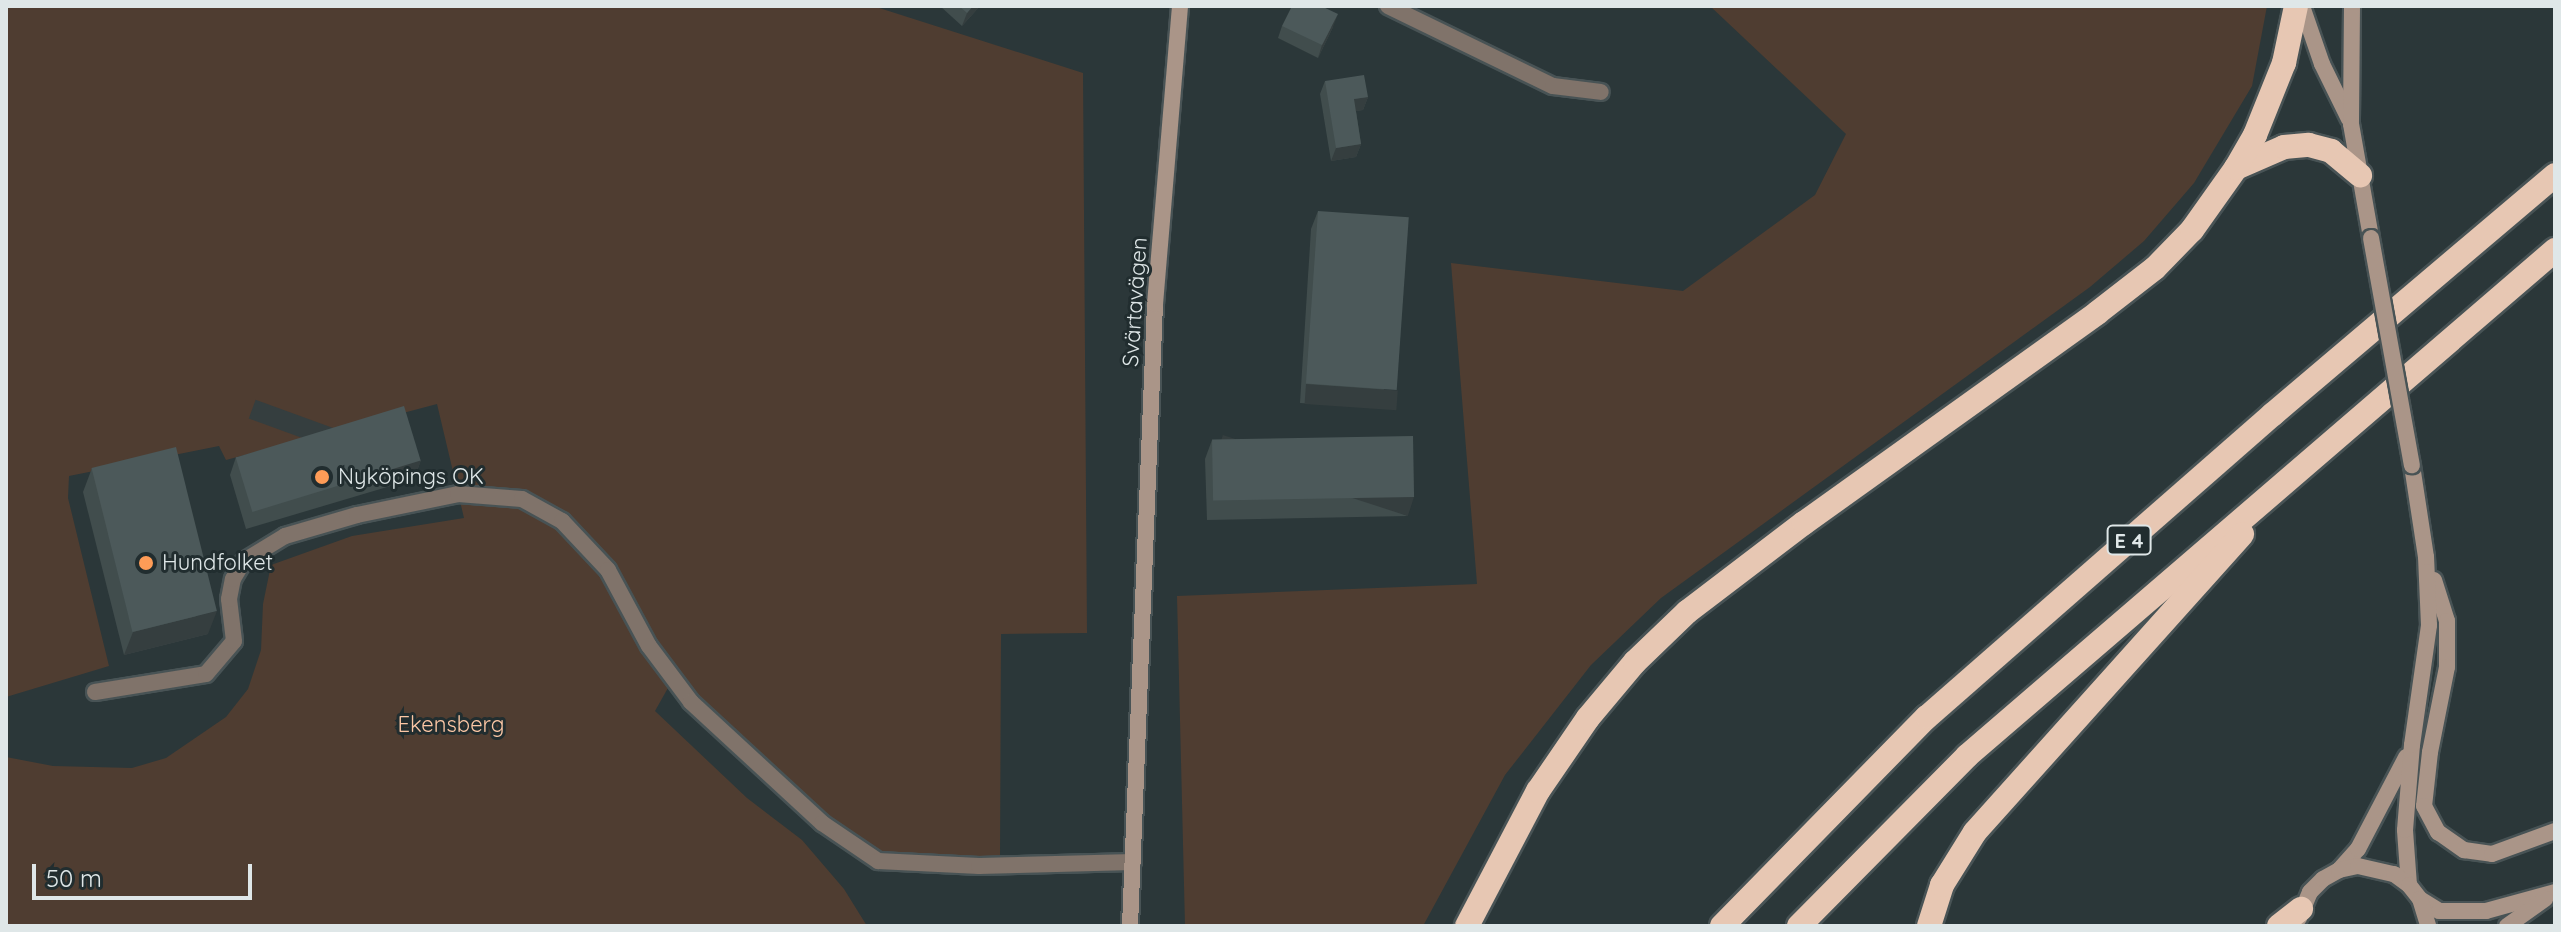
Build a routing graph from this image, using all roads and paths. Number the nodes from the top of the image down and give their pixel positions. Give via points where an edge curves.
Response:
1 (1180, 6) edge
2 (1388, 6) edge
3 (2296, 6) edge
4 (2302, 6) edge
5 (2352, 6) edge
6 (1601, 92) dead end
7 (2351, 124) junction
8 (2236, 168) junction
9 (2360, 175) junction
10 (2555, 175) edge
11 (2555, 250) edge
12 (2310, 459) junction
13 (2426, 557) junction
14 (95, 692) dead end
15 (2412, 745) junction
16 (2555, 831) edge
17 (1133, 862) junction
18 (2339, 870) junction
19 (2409, 885) junction
20 (2555, 892) edge
21 (2420, 899) junction
22 (2299, 917) edge
23 (1130, 926) edge
24 (1467, 926) edge
25 (1722, 926) edge
26 (1799, 926) edge
27 (1929, 926) edge
28 (2279, 926) edge
29 (2428, 926) edge
30 (2507, 926) edge

1 - 17 main road, Svärtavägen via 1155,304
2 - 6 street via 1553,86
3 - 8 highway via 2276,85
4 - 7 main road
5 - 7 main road
7 - 9 main road
8 - 9 highway via 2284,147 2309,145 2331,151
8 - 24 highway via 2192,230 2155,268 1804,523 1687,612 1635,662 1538,791
9 - 13 main road, bridge
10 - 25 highway, E 4 via 1927,717
11 - 12 highway, E 4
12 - 26 highway, E 4 via 1967,756
12 - 27 highway via 1975,832 1942,885
13 - 15 main road via 2429,625
13 - 16 main road via 2447,621 2447,667 2424,806 2438,832 2464,850 2492,854
14 - 17 street via 206,674 234,641 229,599 233,579 244,561 285,536 458,494 522,499 562,521 608,570 649,646 691,702 822,823 878,861 979,866
15 - 18 main road via 2358,849
15 - 19 main road via 2405,830
17 - 23 main road, Svärtavägen
18 - 19 main road via 2376,868
18 - 22 main road via 2310,892
19 - 21 main road
20 - 21 main road via 2486,911 2439,911
20 - 30 main road
21 - 29 main road
22 - 28 highway

